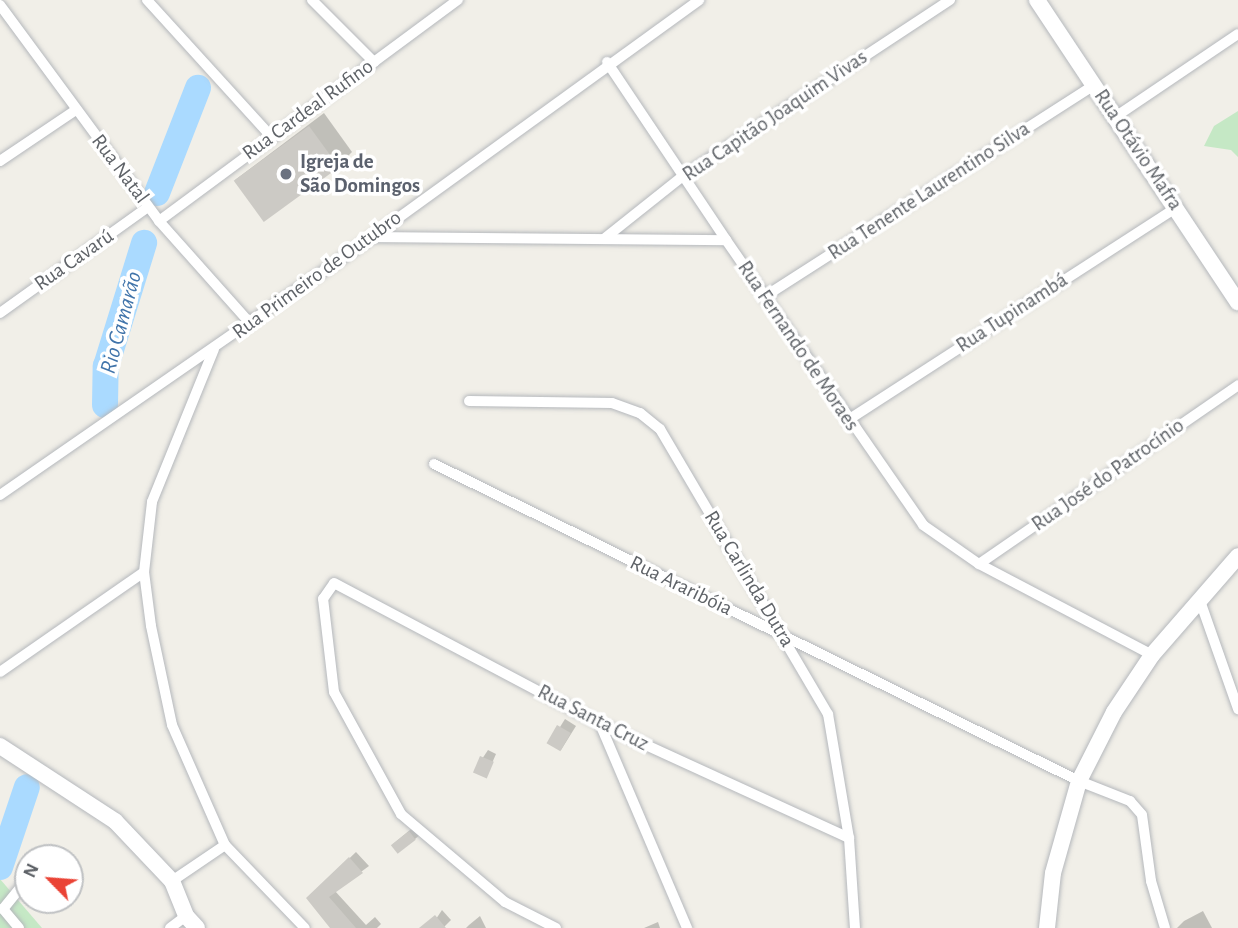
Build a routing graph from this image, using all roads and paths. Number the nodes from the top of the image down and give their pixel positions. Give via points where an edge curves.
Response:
1 (148, 0) edge
2 (312, 0) edge
3 (458, 0) edge
4 (699, 0) edge
5 (950, 0) edge
6 (1037, 0) edge
7 (0, 5) edge
8 (1238, 34) edge
9 (374, 62) junction
10 (607, 62) junction
11 (1094, 85) junction
12 (76, 110) junction
13 (1115, 117) junction
14 (270, 135) junction
15 (0, 161) edge
16 (683, 176) junction
17 (1177, 206) junction
18 (148, 207) junction
19 (159, 221) junction
20 (372, 237) junction
21 (605, 238) junction
22 (726, 240) junction
23 (764, 297) junction
24 (1238, 302) edge
25 (0, 313) edge
26 (250, 323) junction
27 (214, 349) junction
28 (1238, 385) edge
29 (469, 401) dead end
30 (848, 420) junction
31 (434, 464) dead end
32 (0, 495) edge
33 (1238, 556) edge
34 (979, 564) junction
35 (144, 572) junction
36 (1199, 598) junction
37 (779, 633) junction
38 (1152, 655) junction
39 (0, 672) edge
40 (1238, 709) edge
41 (600, 724) junction
42 (0, 746) edge
43 (1079, 781) junction
44 (849, 838) junction
45 (225, 845) junction
46 (173, 881) junction
47 (14, 896) edge
48 (191, 922) edge
49 (19, 928) edge
50 (170, 928) edge
51 (305, 928) edge
52 (556, 928) edge
53 (687, 928) edge
54 (855, 928) edge
55 (1047, 928) edge
56 (1165, 928) edge

1 - 14 street
2 - 9 street
3 - 9 street, Rua Cardeal Rufino
4 - 10 street, Rua Primeiro de Outubro
5 - 16 street, Rua Capitão Joaquim Vivas
6 - 11 main road, Rua Otávio Mafra
7 - 12 street, Rua Natal
8 - 13 street
9 - 14 street, Rua Cardeal Rufino
10 - 16 street
10 - 20 street, Rua Primeiro de Outubro
11 - 13 main road, Rua Otávio Mafra
11 - 23 street, Rua Tenente Laurentino Silva
12 - 15 street
12 - 18 street, Rua Natal
13 - 17 main road, Rua Otávio Mafra
14 - 19 street, Rua Cardeal Rufino
16 - 21 street, Rua Capitão Joaquim Vivas
16 - 22 street
17 - 24 main road, Rua Otávio Mafra
17 - 30 street, Rua Tupinambá
18 - 19 street, Rua Natal
18 - 25 street, Rua Cavarú
19 - 26 street, Rua Natal
20 - 21 street, Rua Fernando de Moraes
20 - 26 street, Rua Primeiro de Outubro
21 - 22 street, Rua Fernando de Moraes
22 - 23 street, Rua Fernando de Moraes
23 - 30 street, Rua Fernando de Moraes
26 - 27 street, Rua Primeiro de Outubro
27 - 32 street, Rua Primeiro de Outubro
27 - 35 street via 152,502
28 - 34 street, Rua José do Patrocínio
29 - 37 street, Rua Carlinda Dutra via 582,399 612,402 640,413 660,429
30 - 34 street, Rua Fernando de Moraes via 923,524
31 - 37 street, Rua Araribóia
33 - 36 main road
34 - 38 street, Rua Fernando de Moraes
35 - 39 street
35 - 45 street via 172,725
36 - 38 main road
36 - 40 street
37 - 43 street, Rua Araribóia
37 - 44 street, Rua Carlinda Dutra via 804,667 828,715
38 - 43 main road via 1114,712
41 - 44 street, Rua Santa Cruz
41 - 52 street, Rua Santa Cruz via 343,585 334,583 326,588 323,599 334,692 401,814 505,902
41 - 53 street
42 - 46 main road via 115,821
43 - 55 main road via 1053,873
43 - 56 street, Rua Araribóia via 1130,801 1142,815 1151,881
44 - 54 street, Rua Carlinda Dutra
45 - 46 street
45 - 51 street
46 - 48 main road
47 - 49 street via 3,909
48 - 50 street

